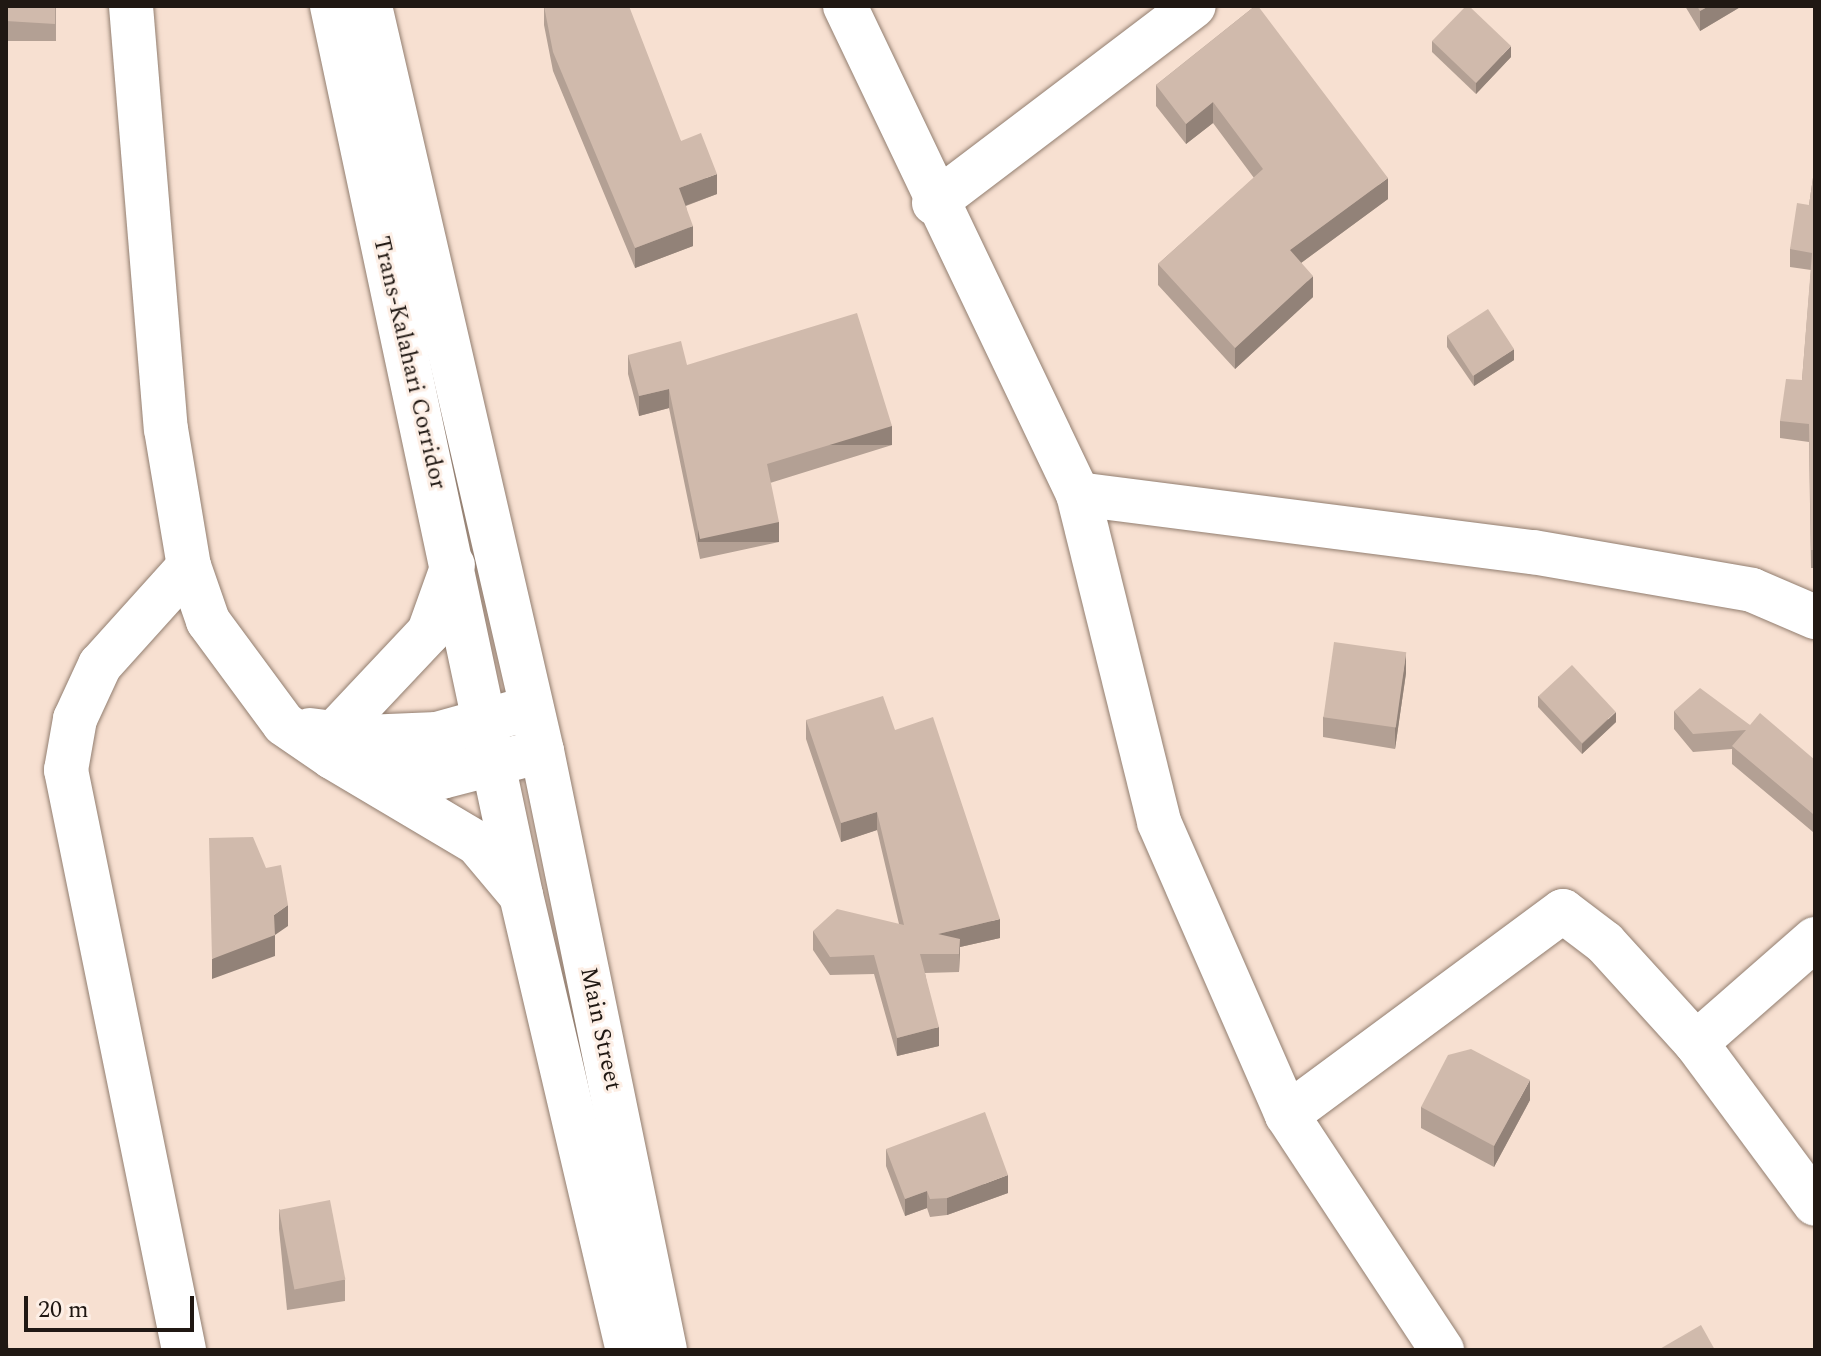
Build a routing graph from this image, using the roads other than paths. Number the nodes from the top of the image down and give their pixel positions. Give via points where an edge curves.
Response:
1 (131, 6) edge
2 (332, 6) edge
3 (370, 6) edge
4 (845, 6) edge
5 (1194, 6) edge
6 (934, 203) junction
7 (1078, 494) junction
8 (455, 560) junction
9 (189, 566) junction
10 (1815, 617) edge
11 (531, 708) junction
12 (486, 719) junction
13 (332, 746) junction
14 (542, 751) junction
15 (495, 764) junction
16 (521, 895) junction
17 (1815, 939) edge
18 (1696, 1043) junction
19 (1287, 1115) junction
20 (1815, 1204) edge
21 (184, 1350) edge
22 (628, 1350) edge
23 (665, 1350) edge
24 (1442, 1350) edge

1 - 9 main road via 166,429
2 - 8 main road, Trans-Kalahari Corridor via 359,156
3 - 11 main road, Trans-Kalahari Corridor
4 - 6 main road
5 - 6 main road
6 - 7 main road
7 - 10 main road via 1548,554 1752,590
7 - 19 main road via 1159,822
8 - 12 main road, Trans-Kalahari Corridor
8 - 13 main road via 429,632
9 - 13 main road via 208,621 284,724
9 - 21 main road via 100,665 75,719 66,770
11 - 12 main road
11 - 14 main road, Main Street
12 - 13 main road via 437,734
12 - 15 main road, Main Street
13 - 15 main road via 408,777
13 - 16 main road via 477,843
14 - 15 main road
14 - 23 main road, Main Street
15 - 16 main road, Main Street
16 - 22 main road, Main Street
17 - 18 main road
18 - 19 main road via 1605,943 1563,911
18 - 20 main road
19 - 24 main road

